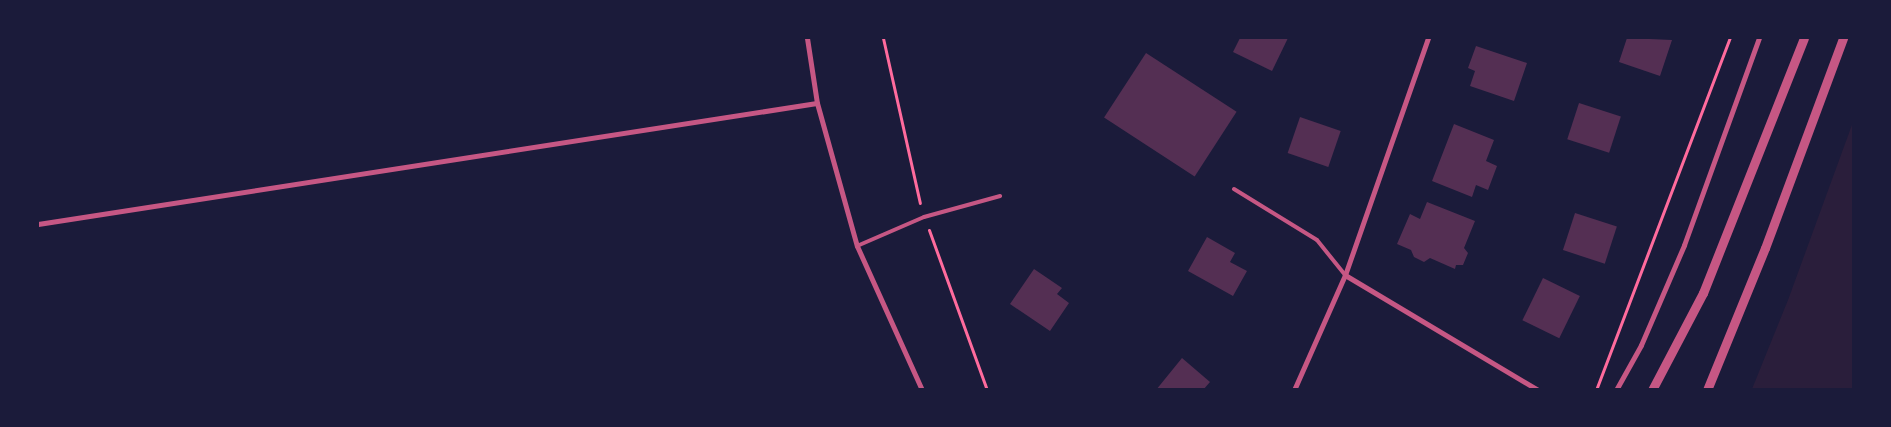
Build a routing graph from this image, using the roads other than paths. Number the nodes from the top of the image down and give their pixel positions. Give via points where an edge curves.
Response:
1 (807, 38) edge
2 (1428, 38) edge
3 (1759, 38) edge
4 (1804, 38) edge
5 (1842, 38) edge
6 (817, 103) junction
7 (1234, 189) dead end
8 (1000, 196) dead end
9 (38, 224) edge
10 (857, 246) junction
11 (1345, 275) junction
12 (922, 390) edge
13 (1294, 390) edge
14 (1538, 390) edge
15 (1616, 390) edge
16 (1652, 390) edge
17 (1707, 390) edge

1 - 6 street
2 - 11 street
3 - 15 street via 1684,245 1641,345
4 - 16 street via 1702,294
5 - 17 street via 1765,248
6 - 9 street
6 - 10 street
7 - 11 lane via 1317,240
8 - 10 lane via 924,217
10 - 12 street
11 - 13 street
11 - 14 street

